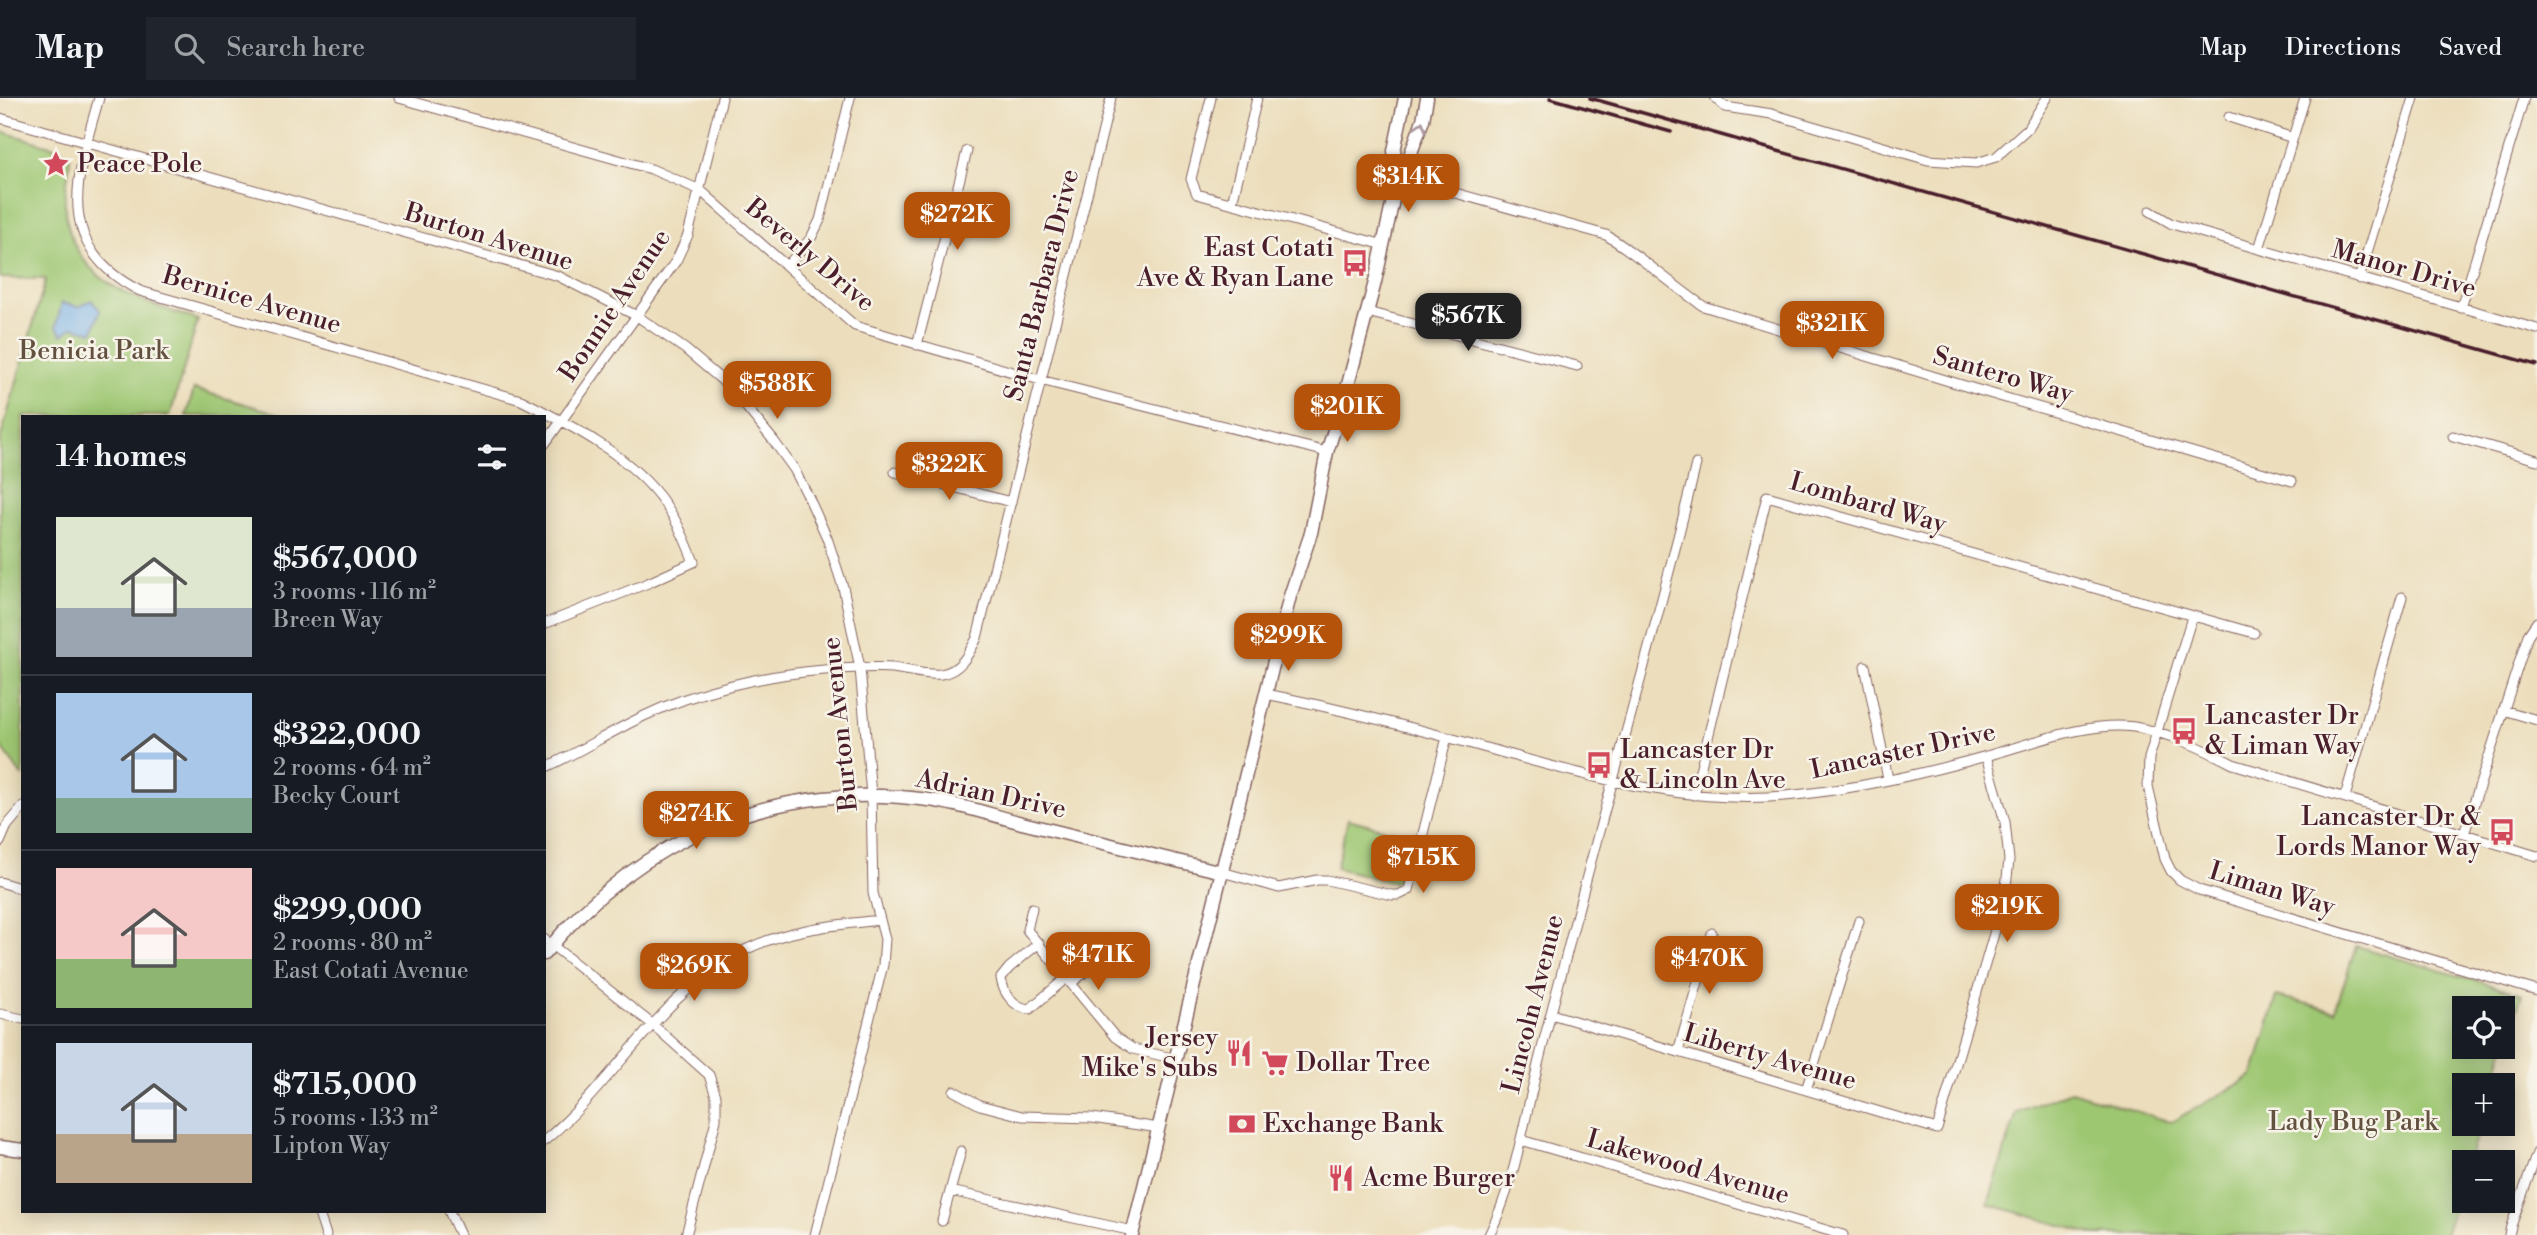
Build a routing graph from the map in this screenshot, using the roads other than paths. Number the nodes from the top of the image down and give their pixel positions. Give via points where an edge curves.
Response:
1 (99, 98) edge
2 (399, 98) edge
3 (722, 98) edge
4 (850, 98) edge
5 (1111, 98) edge
6 (1212, 98) edge
7 (1257, 98) edge
8 (1405, 98) edge
9 (1427, 98) edge
10 (1716, 98) edge
11 (2048, 98) edge
12 (2305, 98) edge
13 (2414, 98) edge
14 (2524, 98) edge
15 (2229, 117) dead end
16 (0, 118) edge
17 (2293, 138) junction
18 (86, 143) junction
19 (967, 151) dead end
20 (1398, 177) junction
21 (700, 190) junction
22 (1232, 203) junction
23 (2150, 211) dead end
24 (1384, 246) junction
25 (2259, 249) junction
26 (787, 266) junction
27 (2359, 279) junction
28 (2461, 308) junction
29 (1367, 312) junction
30 (637, 316) junction
31 (2537, 329) edge
32 (917, 345) junction
33 (1577, 366) dead end
34 (1040, 380) junction
35 (562, 420) junction
36 (2453, 436) dead end
37 (546, 442) edge
38 (1327, 452) junction
39 (2537, 460) edge
40 (1696, 464) dead end
41 (895, 472) dead end
42 (2292, 481) dead end
43 (1011, 502) junction
44 (2402, 597) dead end
45 (2192, 617) junction
46 (2537, 622) edge
47 (546, 623) edge
48 (2254, 633) dead end
49 (1865, 666) dead end
50 (860, 668) junction
51 (1266, 694) junction
52 (2503, 710) junction
53 (2537, 720) edge
54 (2156, 733) junction
55 (1447, 737) junction
56 (1986, 756) junction
57 (546, 767) edge
58 (1888, 779) junction
59 (1612, 781) junction
60 (871, 795) junction
61 (1694, 795) junction
62 (2345, 797) junction
63 (21, 809) edge
64 (2464, 834) junction
65 (0, 842) edge
66 (2537, 856) edge
67 (1222, 872) junction
68 (0, 882) edge
69 (21, 888) edge
70 (1032, 908) dead end
71 (880, 920) junction
72 (1859, 921) dead end
73 (1712, 933) dead end
74 (1039, 943) junction
75 (547, 946) edge
76 (1108, 955) dead end
77 (1069, 980) junction
78 (2537, 990) edge
79 (0, 1014) edge
80 (1551, 1014) junction
81 (21, 1019) edge
82 (652, 1024) junction
83 (1678, 1052) junction
84 (1176, 1059) junction
85 (1806, 1090) junction
86 (954, 1091) dead end
87 (1159, 1128) junction
88 (546, 1139) edge
89 (1521, 1140) junction
90 (0, 1147) edge
91 (21, 1150) edge
92 (961, 1151) dead end
93 (2537, 1153) edge
94 (950, 1191) junction
95 (319, 1213) edge
96 (450, 1213) edge
97 (942, 1221) dead end
98 (1133, 1233) edge
99 (326, 1235) edge
100 (460, 1235) edge
101 (686, 1235) edge
102 (815, 1235) edge
103 (1489, 1235) edge
104 (1843, 1235) edge
105 (2510, 1235) edge

1 - 18 street, Bernice Avenue
2 - 21 street, Beverly Drive via 651,169
3 - 21 street, Bonnie Avenue
4 - 26 street via 820,220
5 - 34 street, Santa Barbara Drive
6 - 22 street via 1191,178 1197,194
7 - 22 street
8 - 20 main road via 1394,151
20 -> 9 main road via 1412,153
10 - 11 street via 1726,107 1772,114 1928,160 1976,163 1996,157 2028,128
12 - 17 street
13 - 27 street
14 - 28 street
15 - 17 street
16 - 18 street, Burton Avenue
17 - 25 street
18 - 30 street, Burton Avenue via 558,276
18 - 35 street, Bernice Avenue via 77,182 79,220 92,251 122,282 140,291 521,400
19 - 32 street
20 - 24 main road
20 - 42 street, Santero Way via 1606,235 1703,306
21 - 26 street, Beverly Drive
21 - 30 street, Bonnie Avenue via 676,261
22 - 24 street
23 - 25 street, Manor Drive via 2172,224
24 - 29 main road
25 - 27 street, Manor Drive
26 - 32 street, Beverly Drive via 855,326
27 - 28 street, Manor Drive
28 - 31 street, Manor Drive
29 - 33 street
29 - 38 main road
30 - 35 street, Bonnie Avenue
30 - 50 street, Burton Avenue via 730,387 794,469 835,562
32 - 34 street, Beverly Drive
34 - 38 street, Beverly Drive
34 - 43 street, Santa Barbara Drive
35 - 37 street, Bonnie Avenue
35 - 47 street, Bernice Avenue via 601,444 664,502 694,562
36 - 39 street
38 - 51 main road via 1311,533
40 - 59 street, Lincoln Avenue
41 - 43 street
43 - 50 street, Santa Barbara Drive via 977,638 966,661 942,674
44 - 62 street
45 - 48 street, Lombard Way
45 - 54 street, Liman Way
45 - 61 street, Lombard Way via 1767,496
46 - 52 street via 2528,635
49 - 58 street
50 - 57 street, Santa Barbara Drive via 797,673 703,694 644,716
50 - 60 street, Burton Avenue
51 - 55 street, Lancaster Drive
51 - 67 main road
52 - 53 street
52 - 64 street
54 - 56 street, Lancaster Drive via 2107,727
54 - 62 street, Lancaster Drive via 2192,743 2233,764
54 - 78 street, Liman Way via 2148,786 2165,859 2180,880 2199,890
55 - 59 street, Lancaster Drive
55 - 67 street via 1409,890 1392,895 1317,880 1279,888
56 - 58 street, Lancaster Drive
56 - 85 street, Liberty Avenue via 2005,822 2009,860 2005,896 1937,1129
58 - 61 street, Lancaster Drive via 1793,795
59 - 61 street, Lancaster Drive
59 - 80 street, Lincoln Avenue
60 - 67 main road, Adrian Drive via 930,800
60 - 71 street, Burton Avenue via 873,893
60 - 75 main road, Adrian Drive via 799,800 742,814 687,837 597,897
62 - 64 street, Lancaster Drive
63 - 65 street
64 - 66 street, Lancaster Drive
67 - 84 main road
68 - 69 street
70 - 74 street via 1027,930
71 - 82 street via 795,932 745,950 697,980
71 - 102 street, Burton Avenue via 883,965
72 - 85 street
73 - 83 street
74 - 77 street
74 - 77 street via 1001,978 1012,1002 1030,1009
75 - 82 street
76 - 77 street
77 - 84 street via 1124,1045
79 - 81 street
80 - 83 street, Liberty Avenue
80 - 89 street, Lincoln Avenue
82 - 88 street via 603,1083
82 - 101 street via 709,1074 716,1096 716,1120
83 - 85 street, Liberty Avenue
84 - 87 main road
86 - 87 street via 995,1110 1023,1116 1092,1118
87 - 98 main road
89 - 103 street, Lincoln Avenue
89 - 104 street, Lakewood Avenue
90 - 91 main road
92 - 94 street
93 - 105 street
94 - 97 street
94 - 98 street
95 - 99 street
96 - 100 street

